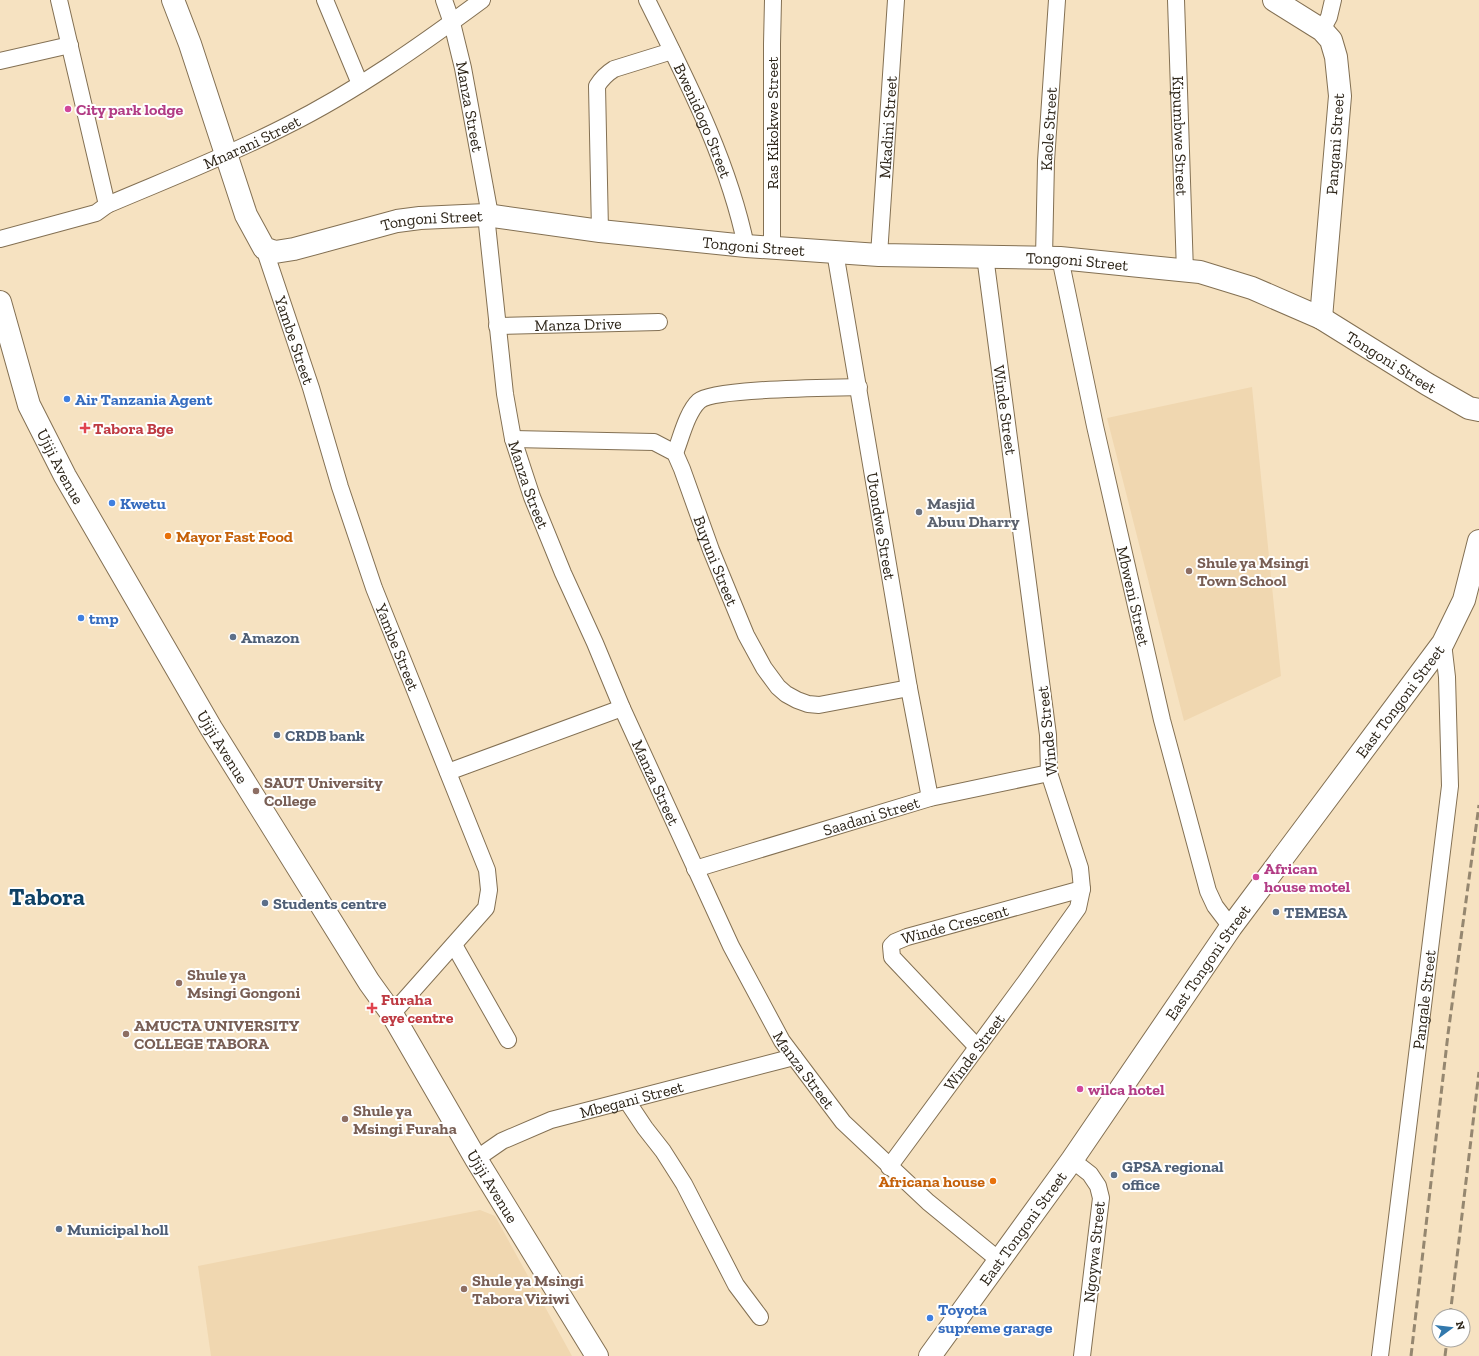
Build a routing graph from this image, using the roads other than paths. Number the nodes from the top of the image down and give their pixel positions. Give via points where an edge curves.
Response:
1 (59, 0) edge
2 (173, 0) edge
3 (325, 0) edge
4 (444, 0) edge
5 (482, 0) edge
6 (647, 0) edge
7 (773, 0) edge
8 (896, 0) edge
9 (1057, 0) edge
10 (1176, 0) edge
11 (1274, 0) edge
12 (1333, 0) edge
13 (452, 22) junction
14 (1322, 30) junction
15 (70, 45) junction
16 (672, 51) junction
17 (0, 61) edge
18 (360, 84) junction
19 (225, 154) junction
20 (107, 205) junction
21 (488, 215) junction
22 (600, 231) junction
23 (0, 239) edge
24 (746, 246) junction
25 (772, 247) junction
26 (264, 248) junction
27 (835, 252) junction
28 (879, 255) junction
29 (985, 256) junction
30 (1052, 258) junction
31 (1184, 272) junction
32 (0, 302) edge
33 (1321, 318) junction
34 (659, 322) dead end
35 (497, 326) junction
36 (0, 343) edge
37 (859, 387) junction
38 (29, 405) junction
39 (1479, 410) edge
40 (513, 440) junction
41 (675, 453) junction
42 (1479, 541) edge
43 (1443, 643) junction
44 (909, 688) junction
45 (622, 708) junction
46 (448, 772) junction
47 (1049, 773) junction
48 (930, 798) junction
49 (695, 869) junction
50 (1082, 889) junction
51 (1231, 927) junction
52 (454, 945) junction
53 (392, 1014) junction
54 (508, 1040) dead end
55 (977, 1047) junction
56 (794, 1057) junction
57 (627, 1100) junction
58 (476, 1159) junction
59 (1072, 1160) junction
60 (889, 1167) junction
61 (1000, 1261) junction
62 (760, 1317) dead end
63 (598, 1356) edge
64 (930, 1356) edge
65 (1082, 1356) edge
66 (1380, 1356) edge

1 - 15 street
2 - 19 main road via 190,44
3 - 18 street
4 - 13 street, Manza Street
5 - 13 street, Mnarani Street
6 - 16 street, Bwenidogo Street
7 - 25 street, Ras Kikokwe Street
8 - 28 street, Mkadini Street
9 - 30 street, Kaole Street via 1046,161
10 - 31 street, Kipumbwe Street
11 - 14 main road, Pangani Street
12 - 14 street via 1329,17
13 - 18 street, Mnarani Street
13 - 21 street, Manza Street via 463,68
14 - 33 main road, Pangani Street via 1331,40 1336,57 1340,96
15 - 17 street
15 - 20 street
16 - 22 street via 614,69 601,79 598,86
16 - 24 street, Bwenidogo Street via 730,183
18 - 19 street, Mnarani Street via 288,125
19 - 20 street, Mnarani Street
19 - 26 main road via 246,215
20 - 23 street, Mnarani Street via 96,213
21 - 22 main road, Tongoni Street
21 - 26 main road, Tongoni Street via 397,221 294,249 275,252
21 - 35 street, Manza Street
22 - 24 main road, Tongoni Street
24 - 25 main road, Tongoni Street
25 - 27 main road, Tongoni Street
26 - 46 street, Yambe Street via 374,588
27 - 28 main road, Tongoni Street
27 - 37 street, Utondwe Street
28 - 29 main road, Tongoni Street
29 - 30 main road, Tongoni Street
29 - 47 street, Winde Street via 1048,735
30 - 31 main road, Tongoni Street
30 - 51 street, Mbweni Street via 1095,426 1162,720 1208,891 1215,906
31 - 33 main road, Tongoni Street via 1200,272 1252,288
32 - 38 main road, Ujiji Avenue
33 - 39 main road, Tongoni Street via 1427,384 1469,408
34 - 35 street, Manza Drive
35 - 40 street, Manza Street
36 - 38 main road
37 - 41 street via 731,392 707,396 699,400 690,413
37 - 44 street, Utondwe Street
38 - 53 main road, Ujiji Avenue via 66,476 212,728 368,982
40 - 41 street via 654,442
40 - 45 street, Manza Street via 532,497
41 - 44 street, Buyuni Street via 746,635 778,687 797,700 820,705
42 - 43 main road, East Tongoni Street via 1464,600
43 - 51 main road, East Tongoni Street
43 - 66 street, Pangale Street via 1447,677 1450,786
44 - 48 street, Utondwe Street
45 - 46 street
45 - 49 street, Manza Street
46 - 52 street, Yambe Street via 487,870 489,890 486,908
47 - 48 street, Saadani Street
47 - 50 street, Winde Street via 1075,850
48 - 49 street, Saadani Street
49 - 56 street, Manza Street via 730,946 782,1041
50 - 55 street, Winde Street via 1078,908
50 - 55 street, Winde Crescent via 907,937 891,946 892,957
51 - 59 main road, East Tongoni Street
52 - 53 street, Yambe Street
52 - 54 street
53 - 58 main road, Ujiji Avenue
55 - 60 street, Winde Street
56 - 57 street, Mbegani Street
56 - 60 street, Manza Street via 843,1122
57 - 58 street, Mbegani Street via 551,1120 502,1141
57 - 62 street via 644,1128 664,1151 736,1285
58 - 63 main road, Ujiji Avenue
59 - 61 main road, East Tongoni Street
59 - 65 street, Ngoywa Street via 1090,1174 1098,1186 1101,1198
60 - 61 street, Manza Street
61 - 64 main road, East Tongoni Street

